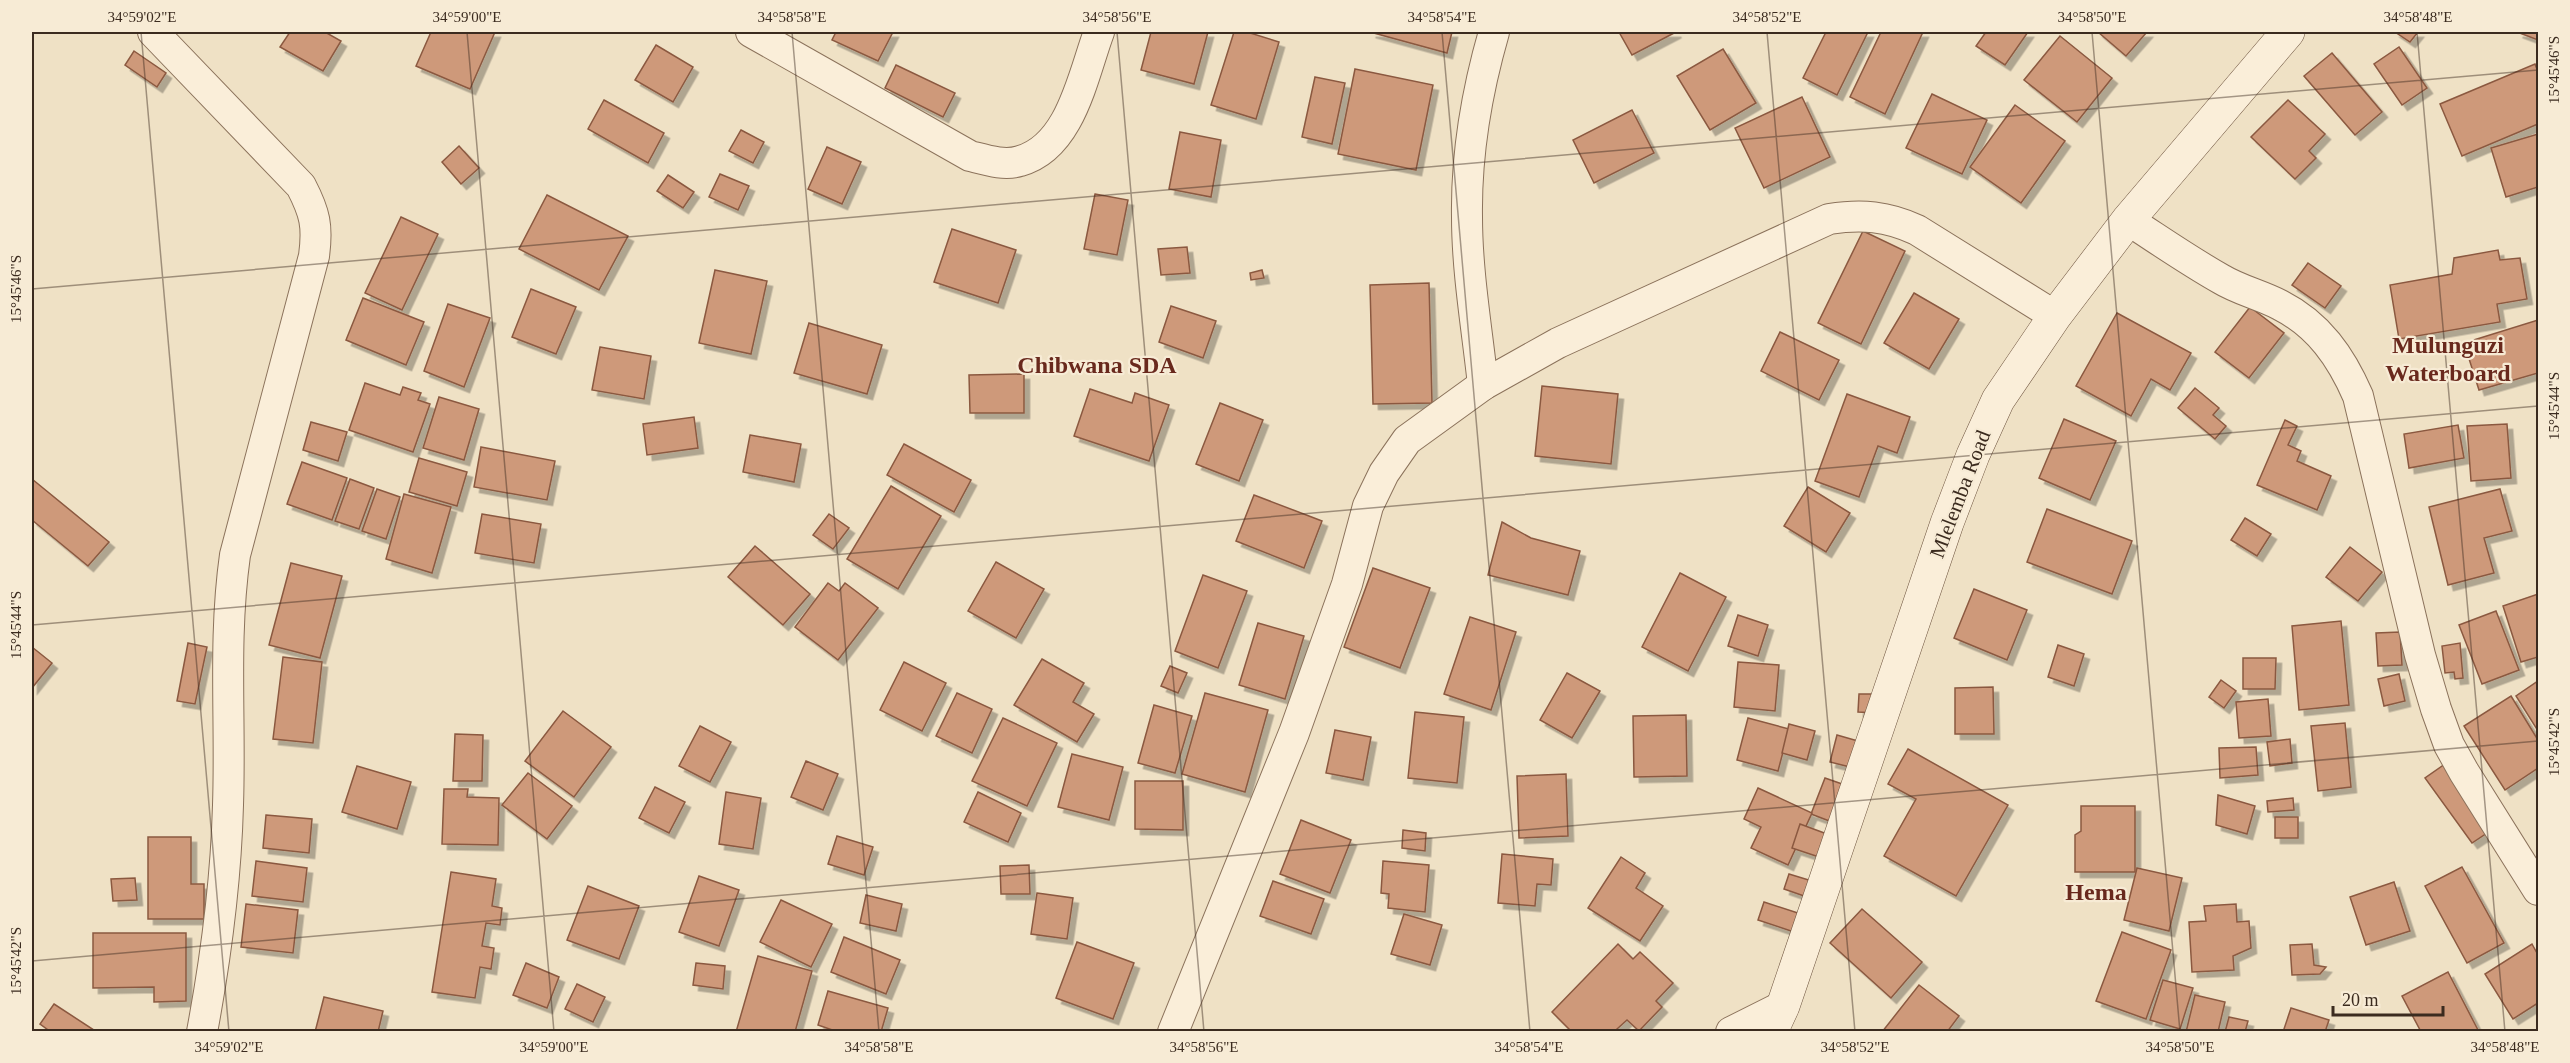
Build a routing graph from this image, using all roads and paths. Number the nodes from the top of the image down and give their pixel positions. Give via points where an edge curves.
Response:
1 (153, 32) edge
2 (751, 32) edge
3 (1099, 32) edge
4 (1494, 32) edge
5 (2288, 32) edge
6 (2128, 220) junction
7 (2055, 316) junction
8 (1483, 385) junction
9 (2538, 890) edge
10 (1777, 1019) edge
11 (202, 1032) edge
12 (1173, 1032) edge
13 (1731, 1032) edge

1 - 11 street via 301,186 312,207 318,232 235,555 226,646 228,806 215,965
2 - 3 street via 970,156 998,163 1020,162 1052,143 1064,128
4 - 8 street via 1482,73 1470,154 1467,217
5 - 6 street, Mlelemba Road
6 - 7 street, Mlelemba Road
6 - 9 street via 2223,280 2303,318 2327,341 2348,373 2358,396 2436,709 2464,772
7 - 8 street via 1896,220 1854,215 1829,219 1660,295
7 - 10 street, Mlelemba Road via 1998,400 1973,455
8 - 12 street via 1407,440 1384,473 1368,506 1347,584 1294,733
10 - 13 street

